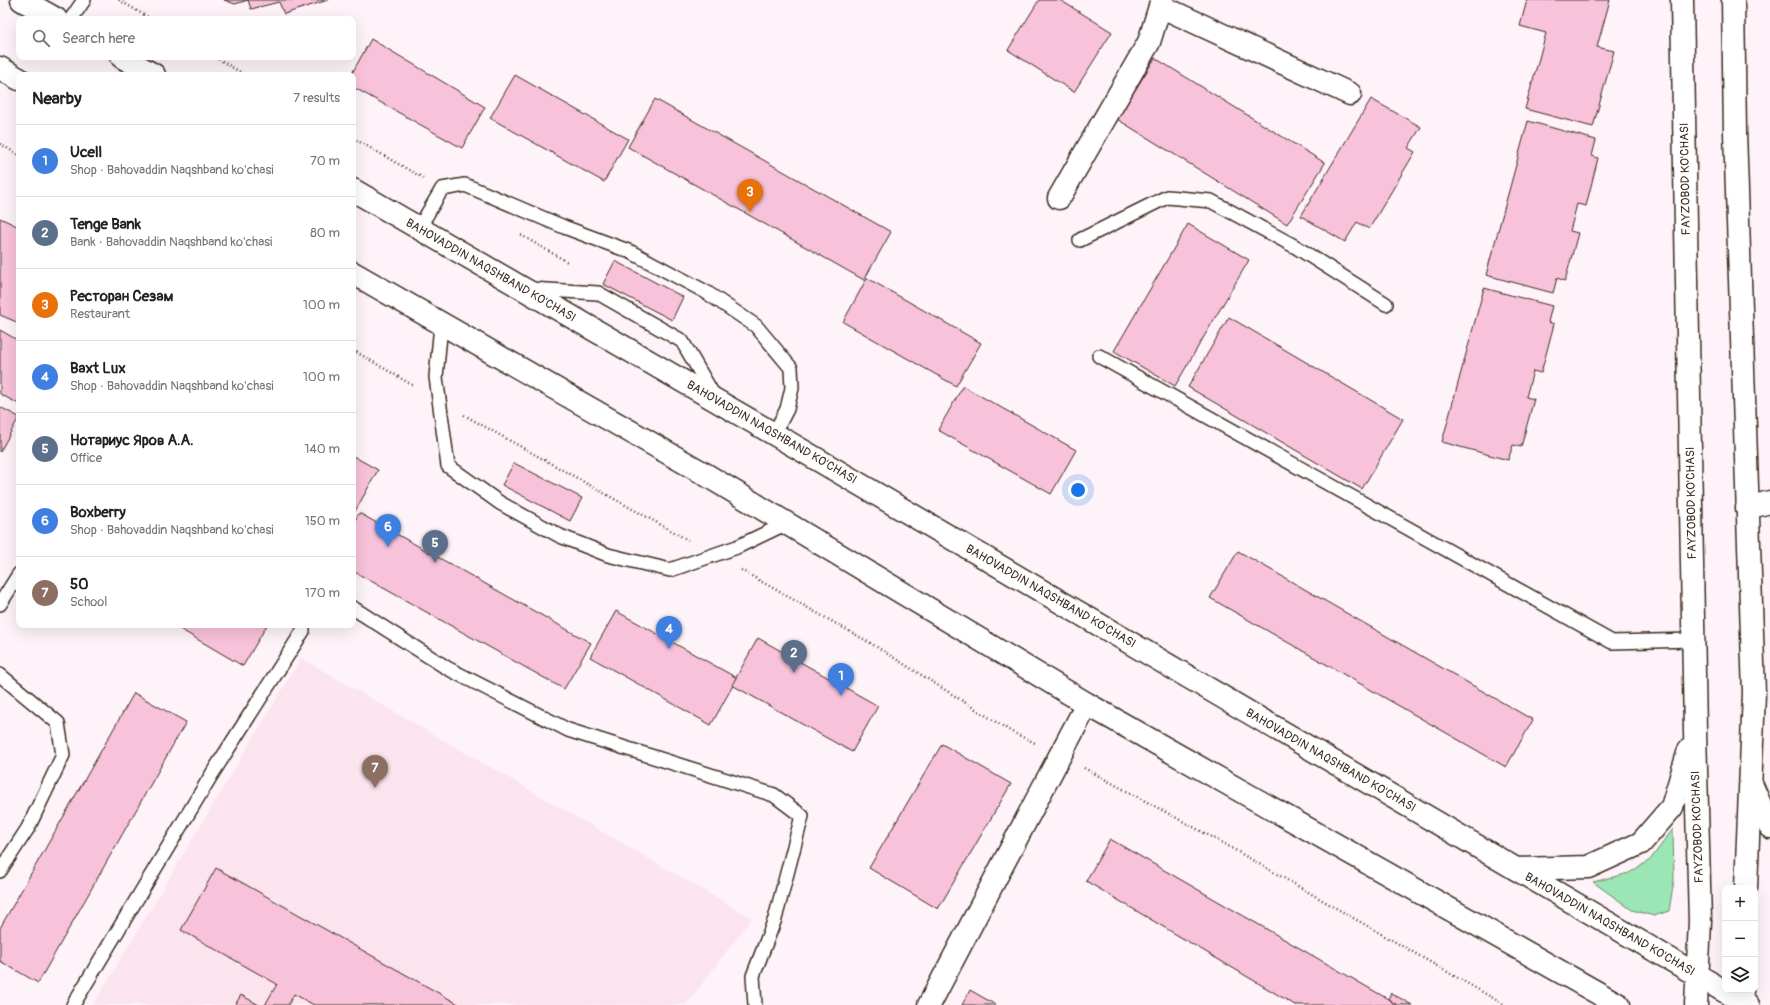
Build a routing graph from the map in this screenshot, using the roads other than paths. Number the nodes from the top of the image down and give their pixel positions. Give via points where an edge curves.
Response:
1 (22, 0) edge
2 (84, 0) edge
3 (1682, 0) edge
4 (1733, 0) edge
5 (1161, 3) edge
6 (51, 16) edge
7 (73, 16) edge
8 (127, 60) edge
9 (0, 68) edge
10 (149, 72) edge
11 (16, 77) edge
12 (1350, 94) dead end
13 (356, 192) edge
14 (1059, 198) dead end
15 (419, 228) junction
16 (1080, 240) dead end
17 (356, 275) edge
18 (523, 288) junction
19 (1386, 304) dead end
20 (441, 325) junction
21 (1099, 356) dead end
22 (716, 399) junction
23 (774, 434) junction
24 (1770, 502) edge
25 (1747, 508) junction
26 (786, 523) junction
27 (16, 579) edge
28 (0, 604) edge
29 (356, 610) edge
30 (303, 628) edge
31 (1693, 640) junction
32 (0, 676) edge
33 (1087, 704) junction
34 (1695, 732) junction
35 (1750, 781) junction
36 (1770, 827) edge
37 (1516, 869) junction
38 (0, 871) edge
39 (1746, 885) edge
40 (1697, 975) junction
41 (1743, 1000) edge
42 (73, 1005) edge
43 (755, 1005) edge
44 (929, 1005) edge
45 (1619, 1005) edge
46 (1696, 1005) edge

1 - 6 main road
2 - 7 lane
3 - 31 main road, FAYZOBOD KO'CHASI
4 - 25 main road
5 - 12 main road
5 - 14 main road via 1149,42
8 - 10 main road
9 - 11 main road
13 - 15 main road, BAHOVADDIN NAQSHBAND KO'CHASI
15 - 18 main road, BAHOVADDIN NAQSHBAND KO'CHASI
15 - 23 lane via 442,189 465,185 564,227 632,252 706,292 756,326 791,368 792,388 789,402
16 - 19 lane via 1167,196 1211,201 1296,247
17 - 20 main road
18 - 22 main road, BAHOVADDIN NAQSHBAND KO'CHASI
18 - 22 lane via 598,293 682,340
20 - 26 main road via 696,469
20 - 26 lane via 436,377 448,466 500,503 560,536 608,555 670,570 737,547
21 - 31 lane via 1612,642
22 - 23 main road, BAHOVADDIN NAQSHBAND KO'CHASI
23 - 37 main road, BAHOVADDIN NAQSHBAND KO'CHASI
24 - 25 main road
25 - 35 main road via 1754,692
26 - 33 main road
27 - 28 lane
29 - 43 lane via 447,668 568,730 774,795 802,816 775,919 753,976
30 - 42 lane
31 - 34 main road, FAYZOBOD KO'CHASI
32 - 38 lane via 58,723 63,755 28,828
33 - 44 main road
33 - 45 main road
34 - 37 main road via 1672,807 1641,843 1588,867
34 - 40 main road, FAYZOBOD KO'CHASI via 1700,921
35 - 36 main road
35 - 39 main road
37 - 40 main road, BAHOVADDIN NAQSHBAND KO'CHASI
40 - 41 main road, BAHOVADDIN NAQSHBAND KO'CHASI
40 - 46 main road, FAYZOBOD KO'CHASI

